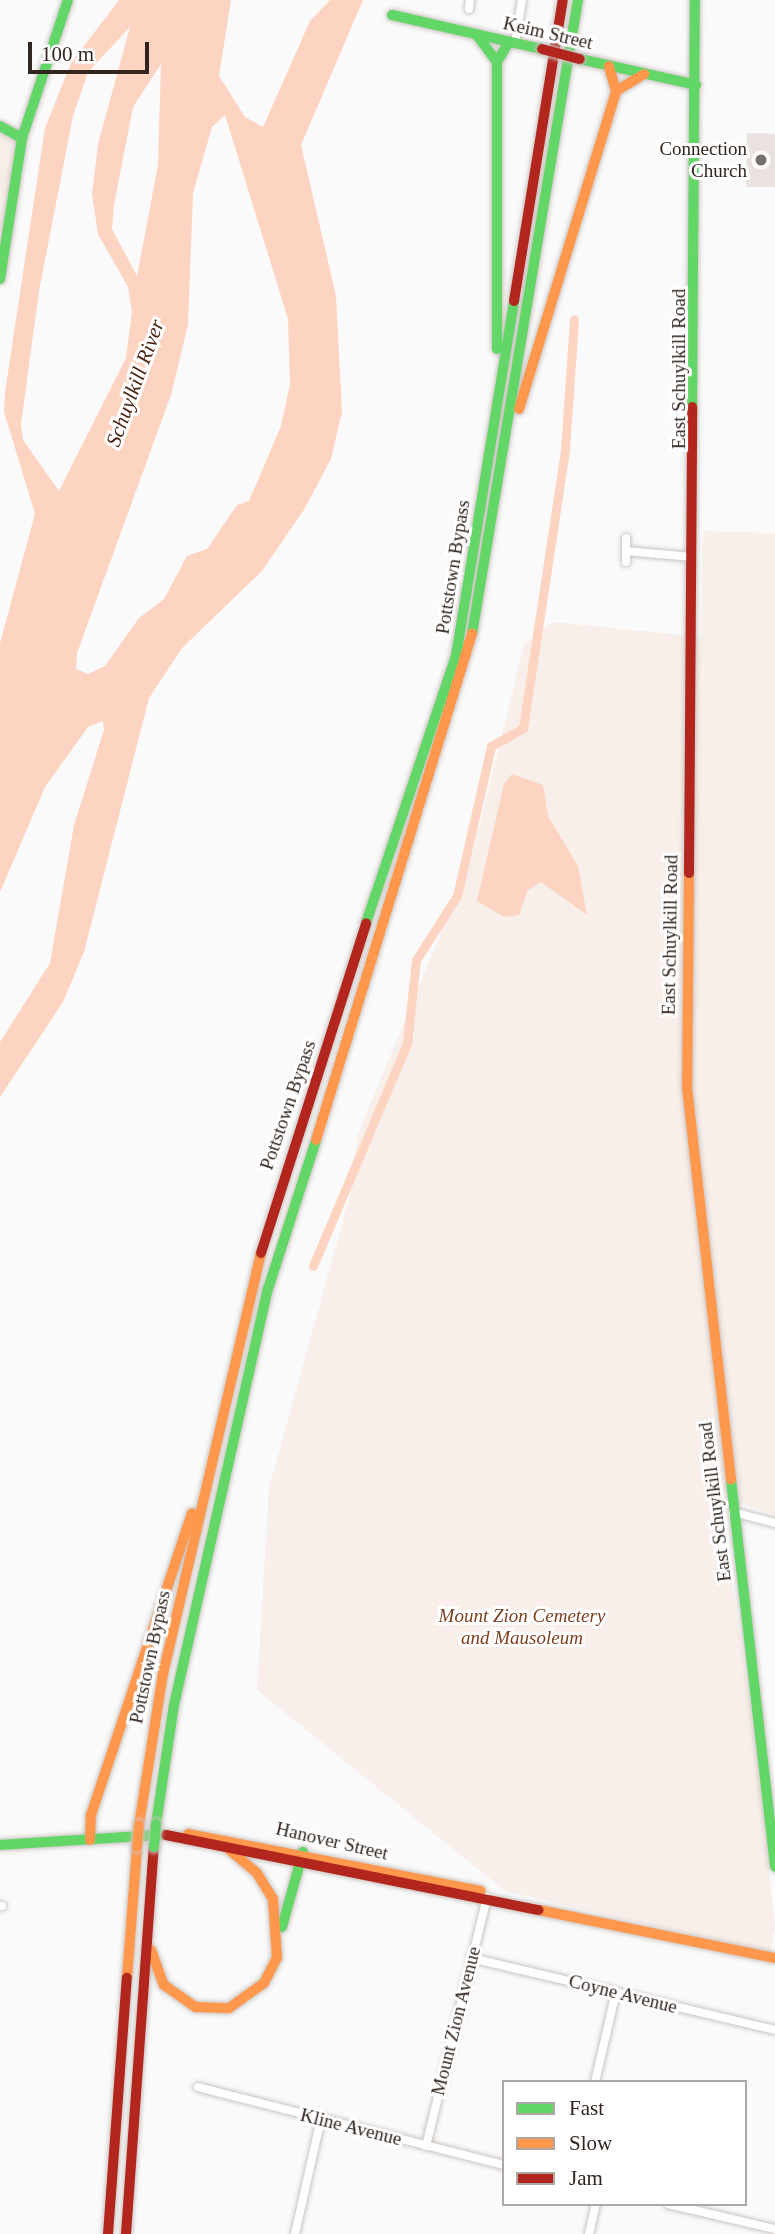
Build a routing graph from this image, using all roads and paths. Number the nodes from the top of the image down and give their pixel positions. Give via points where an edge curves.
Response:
1 (68, 0) edge
2 (522, 0) edge
3 (563, 0) edge
4 (578, 0) edge
5 (695, 0) edge
6 (392, 15) dead end
7 (476, 34) junction
8 (512, 43) junction
9 (498, 62) junction
10 (609, 66) junction
11 (645, 74) junction
12 (696, 85) junction
13 (615, 91) junction
14 (0, 126) edge
15 (22, 138) junction
16 (0, 279) edge
17 (505, 457) junction
18 (477, 527) junction
19 (626, 538) dead end
20 (626, 551) junction
21 (695, 557) junction
22 (626, 562) dead end
23 (209, 1473) junction
24 (733, 1512) junction
25 (775, 1523) edge
26 (775, 1770) edge
27 (762, 1772) junction
28 (166, 1835) junction
29 (90, 1840) junction
30 (0, 1845) edge
31 (226, 1847) junction
32 (300, 1857) junction
33 (775, 1867) edge
34 (487, 1896) junction
35 (147, 1925) junction
36 (277, 1958) junction
37 (471, 1958) junction
38 (775, 1958) edge
39 (616, 1992) junction
40 (775, 2030) edge
41 (595, 2080) edge
42 (198, 2087) dead end
43 (321, 2119) junction
44 (426, 2146) junction
45 (502, 2165) edge
46 (596, 2206) edge
47 (677, 2206) edge
48 (775, 2229) edge
49 (108, 2234) edge
50 (127, 2234) edge
51 (295, 2234) edge
52 (589, 2234) edge

1 - 15 main road
2 - 8 street
3 - 18 main road, Pottstown Bypass
4 - 17 main road, Pottstown Bypass
5 - 12 main road, East Schuylkill Road
6 - 7 main road, Keim Street
7 - 8 main road, Keim Street
7 - 9 main road
8 - 9 main road
8 - 10 main road, Keim Street, bridge
9 - 18 main road via 499,333
10 - 11 main road, Keim Street
10 - 13 main road
11 - 12 main road, Keim Street
11 - 13 main road
12 - 21 main road, East Schuylkill Road
13 - 17 main road
14 - 15 main road
15 - 16 main road
17 - 35 main road, Pottstown Bypass, bridge via 450,730 312,1140 268,1289 174,1705
18 - 23 main road, Pottstown Bypass via 456,656 287,1160
19 - 20 street
20 - 21 street
20 - 22 street
21 - 24 main road, East Schuylkill Road via 686,1075
23 - 29 main road via 130,1693 91,1815
23 - 49 main road, Pottstown Bypass, bridge via 155,1715 139,1825
24 - 25 street
24 - 27 main road, East Schuylkill Road
26 - 27 street
27 - 33 main road, East Schuylkill Road
28 - 29 main road, Hanover Street
28 - 31 main road, Hanover Street
28 - 32 main road, Hanover Street via 225,1837
29 - 30 main road, Hanover Street
31 - 32 main road, Hanover Street
31 - 36 main road via 257,1873 273,1899
32 - 34 main road, Hanover Street
32 - 36 main road
34 - 37 street, Mount Zion Avenue
34 - 38 main road, Hanover Street
35 - 36 main road via 159,1979 172,1994 202,2008 248,1999
35 - 50 main road, Pottstown Bypass
37 - 39 street, Coyne Avenue
37 - 44 street, Mount Zion Avenue
39 - 40 street, Coyne Avenue
39 - 41 street
42 - 43 street, Kline Avenue
43 - 44 street, Kline Avenue
43 - 51 street
44 - 45 street, Kline Avenue
46 - 52 street
47 - 48 street

